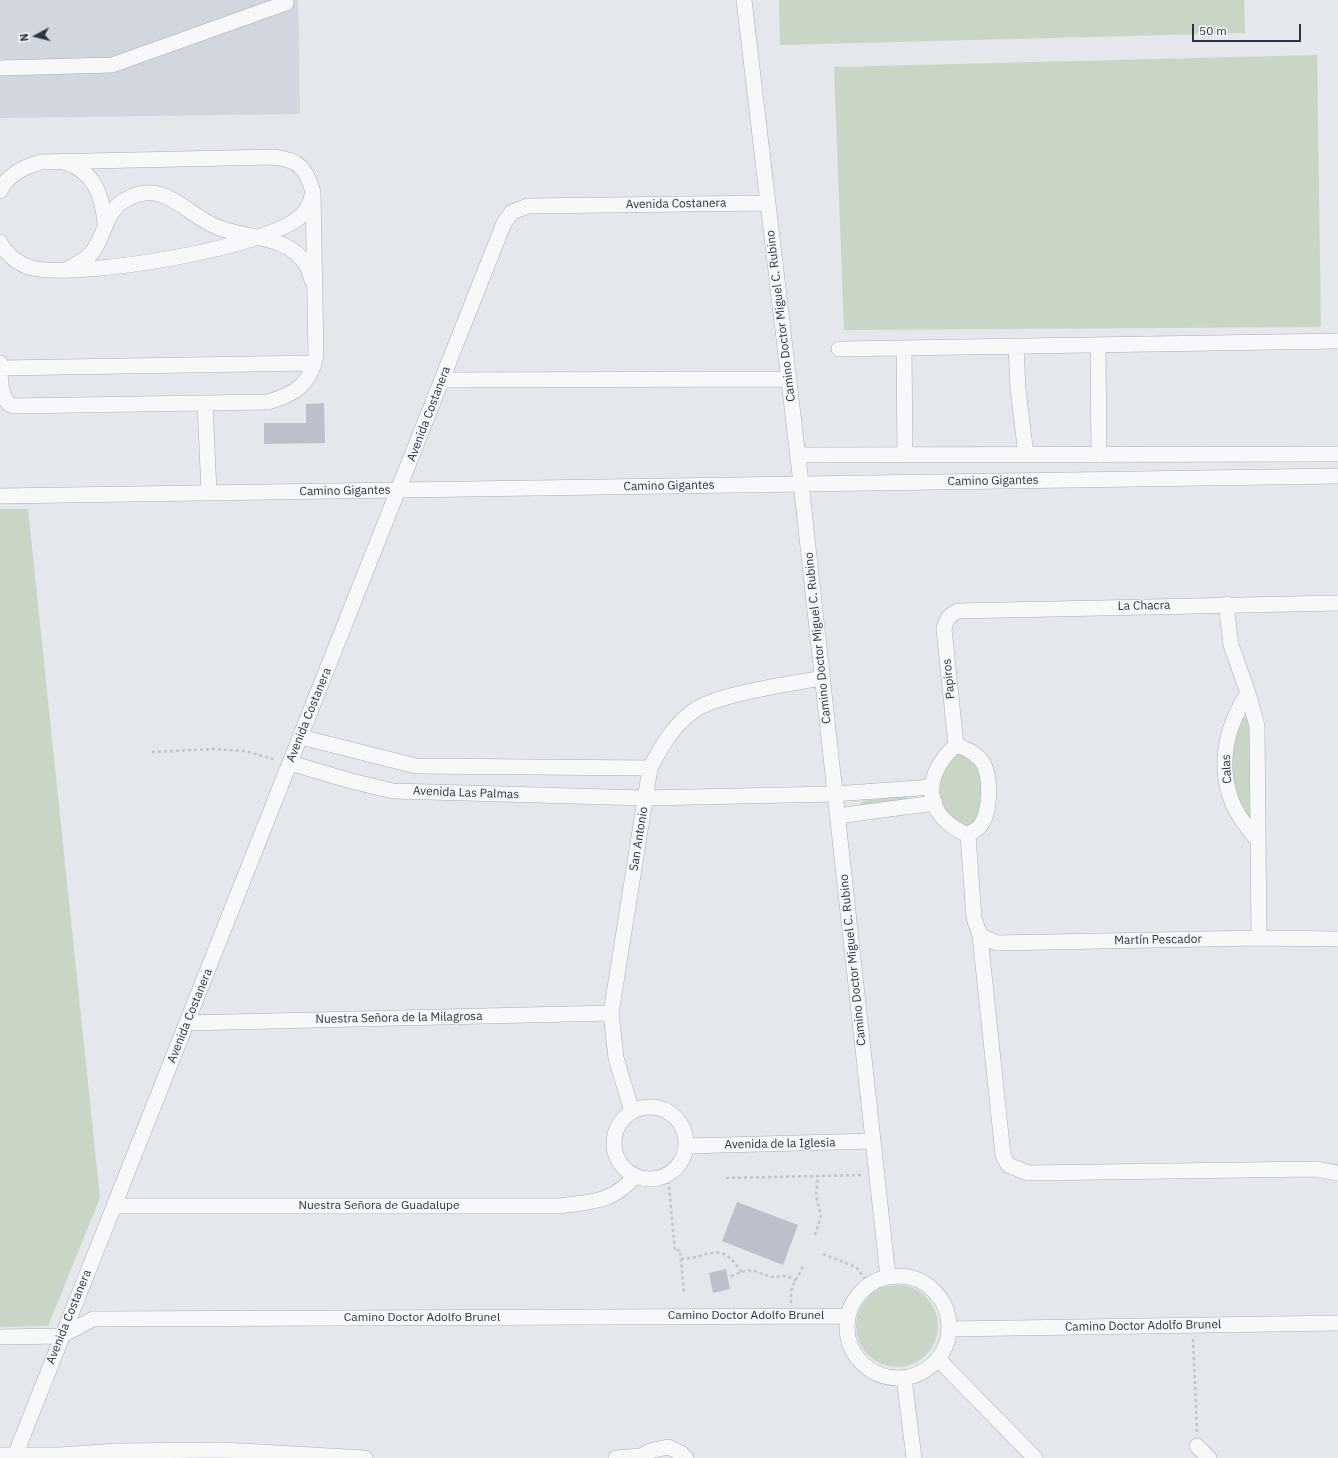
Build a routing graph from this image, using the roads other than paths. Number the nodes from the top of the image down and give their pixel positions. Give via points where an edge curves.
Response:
1 (286, 0) edge
2 (744, 0) edge
3 (0, 68) edge
4 (61, 161) junction
5 (0, 191) edge
6 (313, 192) junction
7 (768, 203) junction
8 (105, 223) junction
9 (253, 238) junction
10 (0, 242) edge
11 (67, 270) junction
12 (315, 288) junction
13 (1338, 341) edge
14 (1098, 345) junction
15 (1016, 346) junction
16 (904, 348) junction
17 (839, 349) dead end
18 (0, 363) edge
19 (314, 363) junction
20 (0, 368) edge
21 (788, 379) junction
22 (442, 380) junction
23 (205, 403) junction
24 (1338, 454) edge
25 (797, 455) junction
26 (905, 455) junction
27 (1026, 455) junction
28 (1099, 455) junction
29 (1338, 476) edge
30 (801, 484) junction
31 (399, 490) junction
32 (209, 493) junction
33 (0, 496) edge
34 (1338, 603) edge
35 (1226, 604) junction
36 (951, 614) joint
37 (822, 678) junction
38 (1248, 693) junction
39 (301, 736) junction
40 (956, 744) junction
41 (290, 763) junction
42 (650, 768) junction
43 (932, 787) junction
44 (834, 794) junction
45 (646, 798) junction
46 (935, 803) junction
47 (837, 816) junction
48 (968, 835) junction
49 (1258, 841) junction
50 (980, 936) junction
51 (1259, 938) junction
52 (1338, 939) edge
53 (611, 1013) junction
54 (187, 1023) junction
55 (632, 1112) junction
56 (873, 1141) junction
57 (686, 1146) junction
58 (1338, 1173) edge
59 (634, 1176) junction
60 (114, 1206) junction
61 (888, 1277) junction
62 (848, 1316) junction
63 (1338, 1323) edge
64 (949, 1329) junction
65 (0, 1336) edge
66 (61, 1336) junction
67 (938, 1359) junction
68 (904, 1378) junction
69 (1198, 1446) road end
70 (0, 1455) edge
71 (15, 1456) edge
72 (683, 1456) edge
73 (643, 1457) edge
74 (365, 1458) edge
75 (616, 1458) edge
76 (914, 1458) edge
77 (1035, 1458) edge
78 (1209, 1458) edge

1 - 3 street via 286,3 112,65
2 - 7 street, Camino Doctor Miguel C. Rubino
4 - 5 street via 41,162 25,167 13,175
4 - 6 street via 274,157 287,159 301,166 309,178
4 - 8 street via 75,166 88,176 97,188 103,204
6 - 9 street via 310,204 302,216 278,229
6 - 12 street
7 - 21 street, Camino Doctor Miguel C. Rubino
7 - 22 street, Avenida Costanera via 528,206 512,212 504,223
8 - 9 street via 113,210 125,200 140,193 156,193 184,205 216,227
8 - 11 street via 93,251
9 - 11 street via 142,264
9 - 12 street via 281,244 296,254 307,265
10 - 11 street via 16,259 31,268
12 - 19 street
13 - 14 street
14 - 15 street
14 - 28 street
15 - 16 street
15 - 27 street
16 - 17 street
16 - 26 street
18 - 20 street
19 - 20 street
19 - 23 street via 312,372 302,384 293,393 281,398 268,402
20 - 23 street via 2,398 13,406
21 - 22 street
21 - 25 street, Camino Doctor Miguel C. Rubino
22 - 31 street, Avenida Costanera
23 - 32 street
24 - 28 street
25 - 26 street
25 - 30 street, Camino Doctor Miguel C. Rubino
26 - 27 street
27 - 28 street
29 - 30 street, Camino Gigantes
30 - 31 street, Camino Gigantes
30 - 37 street, Camino Doctor Miguel C. Rubino
31 - 32 street, Camino Gigantes
31 - 39 street, Avenida Costanera
32 - 33 street, Camino Gigantes
34 - 35 street, La Chacra
35 - 36 street, La Chacra via 968,610
35 - 38 street via 1231,646
36 - 40 street, Papiros via 944,629
37 - 42 street, San Antonio via 713,700 692,711 666,738
37 - 44 street, Camino Doctor Miguel C. Rubino
38 - 49 street via 1257,726
38 - 49 street, Calas via 1237,710 1227,739 1224,761 1230,797 1242,820
39 - 41 street, Avenida Costanera
39 - 42 street via 416,766
40 - 43 street via 938,765
40 - 48 street via 970,750 981,760 987,776 987,812 980,827
41 - 45 street, Avenida Las Palmas via 351,782 393,791
41 - 54 street, Avenida Costanera
42 - 45 street, San Antonio
43 - 44 street
43 - 46 street
44 - 45 street, Avenida Las Palmas
44 - 47 street, Camino Doctor Miguel C. Rubino
45 - 53 street, San Antonio
46 - 47 street
46 - 48 street via 948,823
47 - 56 street, Camino Doctor Miguel C. Rubino
48 - 50 street via 974,918
49 - 51 street
50 - 51 street, Martín Pescador via 997,943
50 - 58 street via 1003,1155 1008,1165 1028,1173 1316,1169
51 - 52 street, Martín Pescador
53 - 54 street, Nuestra Señora de la Milagrosa
53 - 55 street, San Antonio via 616,1058
54 - 60 street, Avenida Costanera
55 - 57 street via 648,1107 665,1110 673,1115 683,1129
55 - 59 street via 619,1124 615,1132 614,1149 621,1165
56 - 57 street, Avenida de la Iglesia
56 - 61 street, Camino Doctor Miguel C. Rubino
57 - 59 street via 681,1163 668,1175 652,1180
59 - 60 street, Nuestra Señora de Guadalupe via 624,1188 605,1199 561,1206
60 - 66 street, Avenida Costanera
61 - 62 street via 870,1285 858,1296
61 - 64 street via 904,1276 918,1280 931,1288 941,1300 947,1314
62 - 66 street, Camino Doctor Adolfo Brunel via 92,1320
62 - 68 street via 849,1344 855,1356 865,1367 877,1374 890,1378
63 - 64 street, Camino Doctor Adolfo Brunel
64 - 67 street via 947,1341
65 - 66 street, Camino Doctor Adolfo Brunel
66 - 71 street, Avenida Costanera
67 - 68 street via 928,1369
67 - 77 street
68 - 76 street
69 - 78 street
70 - 71 street
71 - 74 street via 117,1451 223,1450
72 - 73 street via 668,1447 650,1450
73 - 75 street

